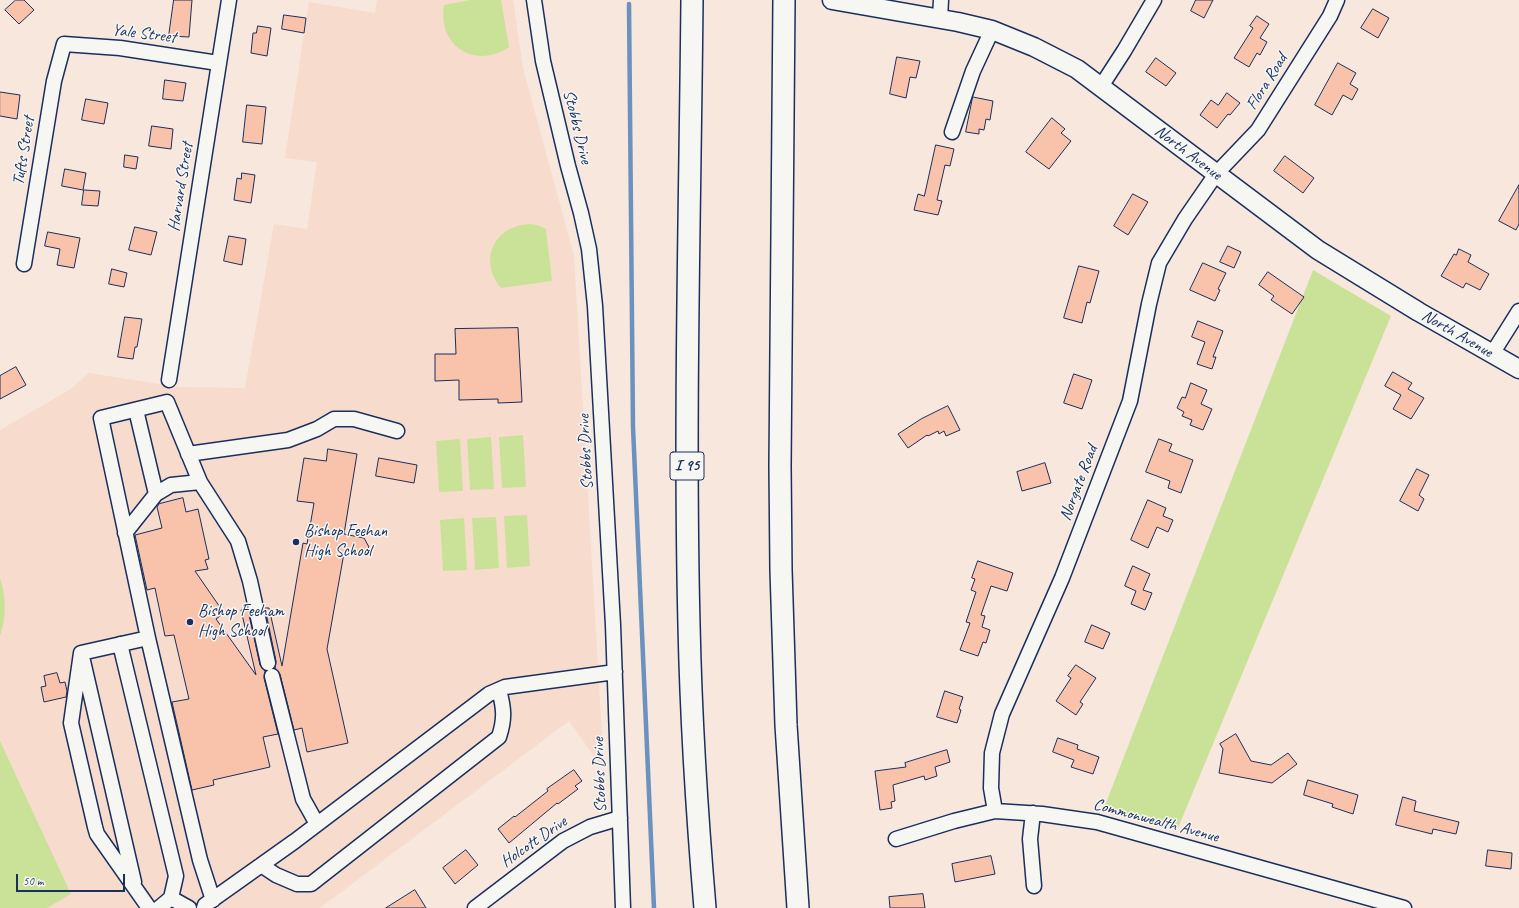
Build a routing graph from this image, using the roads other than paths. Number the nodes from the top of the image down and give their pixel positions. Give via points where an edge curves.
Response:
1 (229, 0) edge
2 (534, 0) edge
3 (692, 0) edge
4 (784, 0) edge
5 (832, 0) edge
6 (941, 0) edge
7 (1154, 0) edge
8 (1337, 0) edge
9 (940, 18) junction
10 (992, 30) junction
11 (64, 44) joint
12 (218, 62) junction
13 (1100, 88) junction
14 (952, 132) dead end
15 (1216, 174) junction
16 (24, 264) dead end
17 (1519, 311) edge
18 (1492, 354) junction
19 (1519, 369) edge
20 (169, 380) dead end
21 (136, 410) junction
22 (397, 431) dead end
23 (188, 454) junction
24 (200, 482) junction
25 (156, 494) junction
26 (125, 533) junction
27 (148, 638) junction
28 (120, 644) junction
29 (81, 653) junction
30 (268, 662) dead end
31 (615, 672) junction
32 (272, 676) dead end
33 (500, 690) junction
34 (995, 811) junction
35 (1033, 813) junction
36 (620, 818) junction
37 (317, 824) junction
38 (896, 839) dead end
39 (262, 865) junction
40 (1034, 886) dead end
41 (136, 891) junction
42 (172, 898) junction
43 (209, 904) edge
44 (149, 908) edge
45 (159, 908) edge
46 (189, 908) edge
47 (475, 908) edge
48 (623, 908) edge
49 (705, 908) edge
50 (798, 908) edge
51 (1404, 908) edge

1 - 12 street, Harvard Street
2 - 31 street, Stobbs Drive via 543,61 589,249 596,306
3 - 49 highway, I 95 via 687,522 693,730
4 - 50 highway via 781,578 786,726
5 - 9 main road, North Avenue
6 - 9 street
7 - 13 street
8 - 15 street, Flora Road via 1330,16 1258,130
9 - 10 main road, North Avenue
10 - 13 main road, North Avenue via 1034,47 1077,69
10 - 14 street via 973,71
11 - 12 street, Yale Street via 120,48
11 - 16 street, Tufts Street via 54,81
12 - 20 street, Harvard Street
13 - 15 main road, North Avenue
15 - 18 main road, North Avenue via 1318,250
15 - 34 street, Norgate Road via 1159,263 1130,401 1062,578 1002,714 992,753 991,788
17 - 18 street
18 - 19 main road, North Avenue
21 - 23 street via 167,402
21 - 25 street
21 - 26 street via 101,418
22 - 23 street via 354,419 334,419 317,429 288,440
23 - 24 street
24 - 25 street via 170,485
24 - 30 street via 238,541 250,581
25 - 26 street
26 - 27 street
27 - 28 street
27 - 43 street
28 - 29 street
28 - 42 street via 176,876
29 - 41 street
29 - 41 street via 71,723 95,827 97,834
31 - 33 street via 505,687
31 - 36 street, Stobbs Drive
32 - 37 street via 303,799
33 - 37 street via 489,694
33 - 39 street via 503,724 499,737 311,884 298,884 276,875
34 - 35 street, Commonwealth Avenue
34 - 38 street, Commonwealth Avenue
35 - 40 street via 1030,839
35 - 51 street, Commonwealth Avenue via 1097,822
36 - 47 street, Holcott Drive via 590,826 563,841
36 - 48 street, Stobbs Drive
37 - 39 street
39 - 43 street
41 - 44 street
42 - 45 street
42 - 46 street

